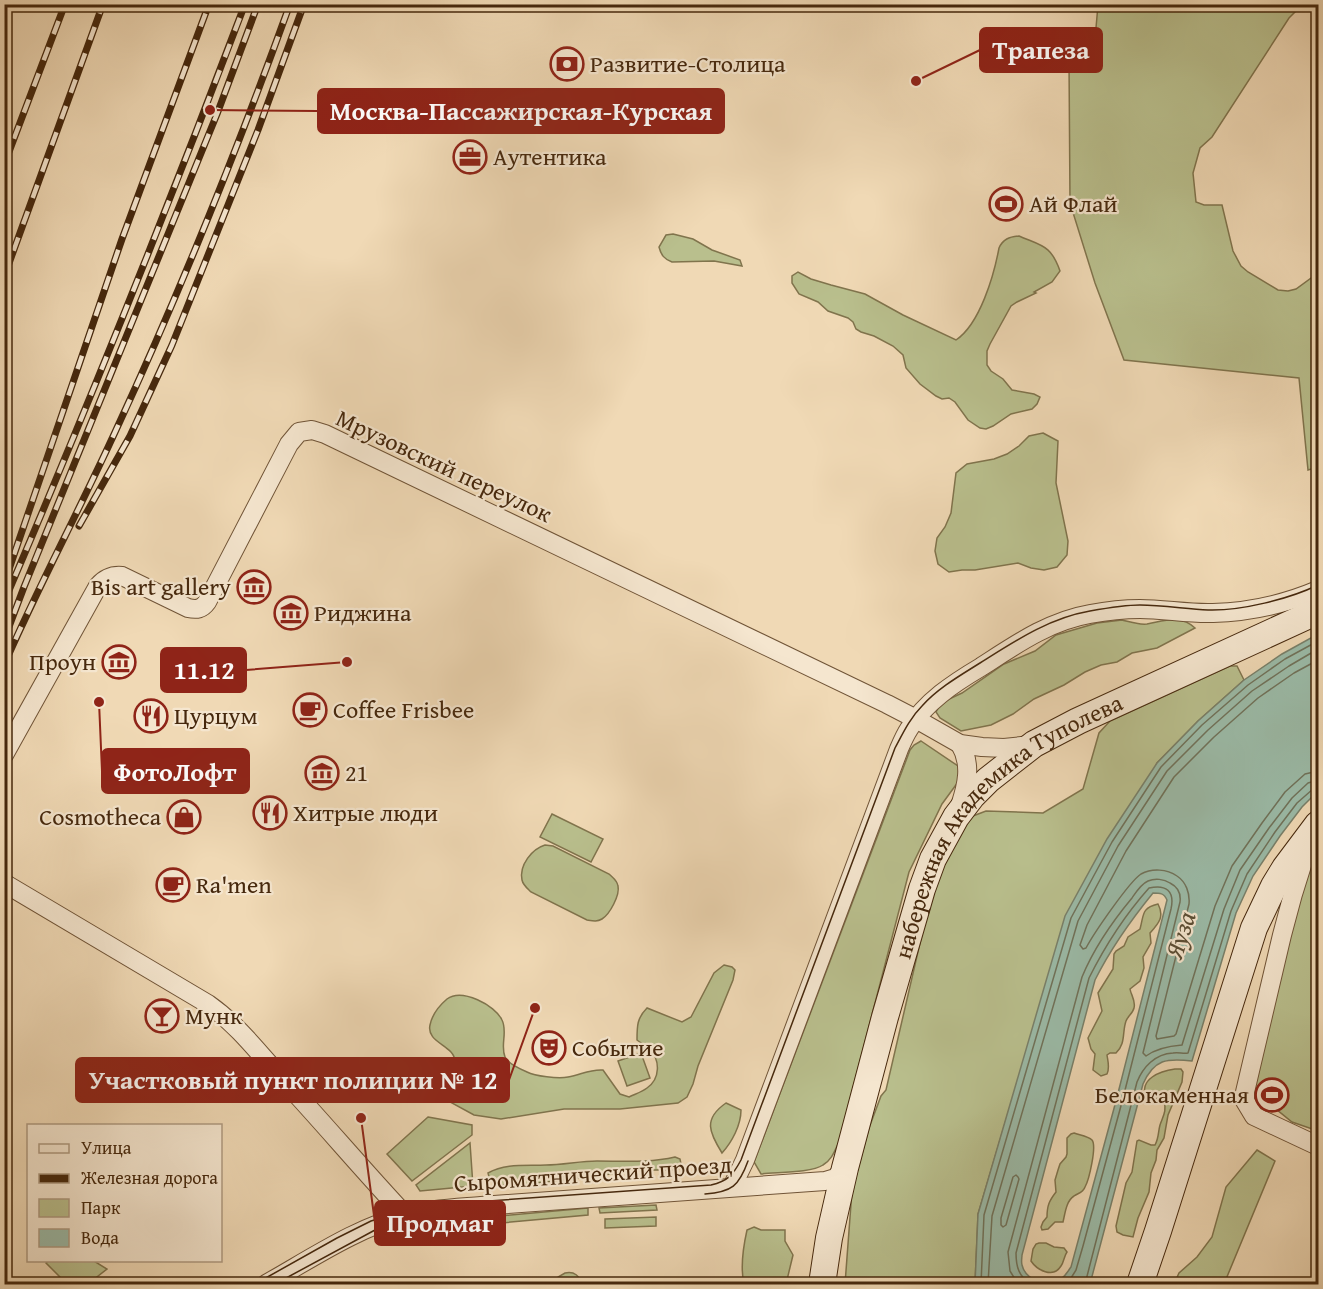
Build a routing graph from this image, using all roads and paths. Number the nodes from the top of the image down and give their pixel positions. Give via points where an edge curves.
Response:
1 (1318, 590) edge
2 (1318, 611) edge
3 (916, 719) junction
4 (960, 744) junction
5 (1034, 744) junction
6 (4, 755) edge
7 (956, 817) junction
8 (1317, 826) edge
9 (4, 883) edge
10 (1254, 928) junction
11 (1282, 935) junction
12 (1318, 1146) edge
13 (845, 1168) junction
14 (798, 1183) junction
15 (732, 1187) junction
16 (837, 1203) junction
17 (405, 1215) junction
18 (266, 1284) edge
19 (822, 1284) edge
20 (1140, 1284) edge

1 - 3 street via 1246,610 1211,613 1140,609 1066,620 1045,628 973,671 937,697
2 - 5 main road, набережная Академика Туполева
3 - 4 street, Мрузовский переулок
3 - 6 street, Мрузовский переулок via 325,434 305,430 289,444 203,607 188,608 122,576 103,580
3 - 15 street via 899,749
4 - 5 street, Мрузовский переулок via 1004,748
4 - 7 street via 967,780
5 - 7 main road, набережная Академика Туполева via 988,780
7 - 13 main road, набережная Академика Туполева via 922,889
8 - 10 main road via 1274,886
8 - 11 street via 1303,858
9 - 17 street via 227,1018
10 - 11 street via 1269,920 1280,926
10 - 20 main road
11 - 12 street via 1245,1101 1250,1112 1262,1120
13 - 14 street, Сыромятнический проезд via 835,1178
13 - 16 main road, набережная Академика Туполева
14 - 15 street, Сыромятнический проезд
14 - 16 street, Сыромятнический проезд via 819,1190
15 - 17 street, Сыромятнический проезд
16 - 19 main road, набережная Академика Туполева
17 - 18 street, Сыромятнический проезд via 373,1226

